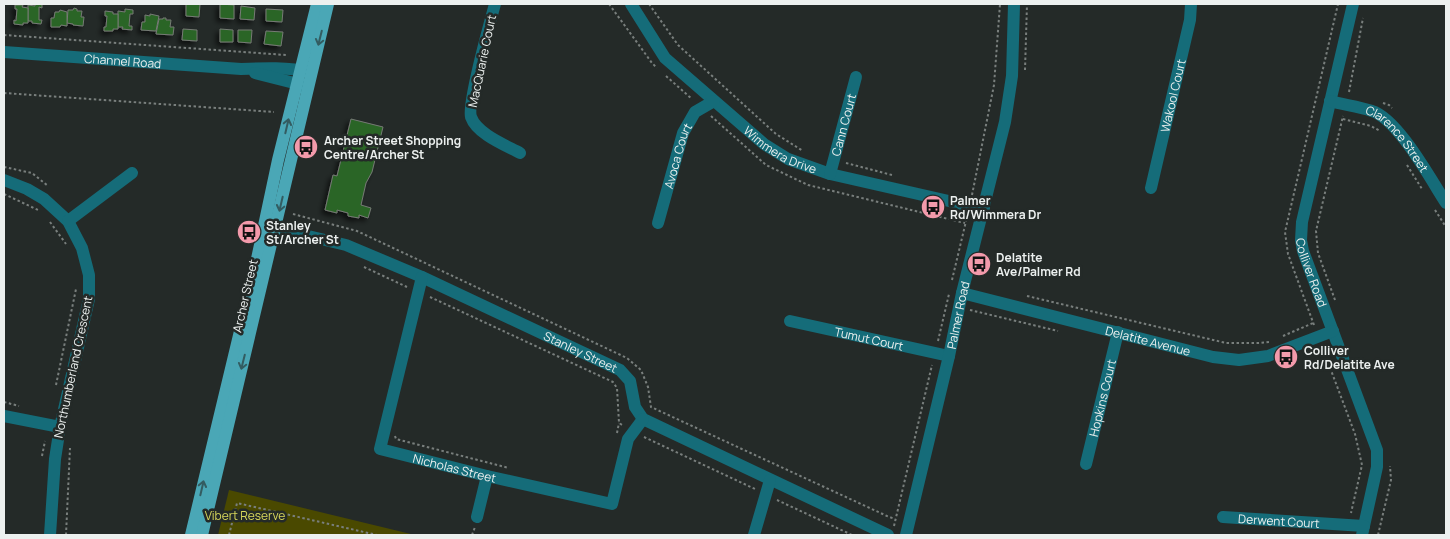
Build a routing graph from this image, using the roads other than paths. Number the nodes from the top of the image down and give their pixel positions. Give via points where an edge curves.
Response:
1 (317, 4) edge
2 (328, 4) edge
3 (495, 4) edge
4 (631, 4) edge
5 (1014, 4) edge
6 (1191, 4) edge
7 (1353, 4) edge
8 (4, 52) edge
9 (240, 68) junction
10 (306, 71) junction
11 (856, 76) dead end
12 (302, 86) junction
13 (714, 101) junction
14 (1330, 102) junction
15 (520, 153) dead end
16 (132, 173) dead end
17 (830, 174) junction
18 (4, 180) edge
19 (1152, 188) dead end
20 (1441, 207) edge
21 (984, 209) junction
22 (68, 221) junction
23 (658, 223) dead end
24 (270, 227) junction
25 (422, 277) junction
26 (962, 293) junction
27 (790, 321) dead end
28 (1333, 331) junction
29 (1118, 332) junction
30 (949, 356) junction
31 (4, 416) edge
32 (643, 419) junction
33 (54, 426) junction
34 (1086, 464) dead end
35 (487, 476) junction
36 (770, 480) junction
37 (477, 517) dead end
38 (1223, 517) dead end
39 (200, 526) edge
40 (891, 531) edge
41 (1363, 531) edge
42 (50, 535) edge
43 (191, 535) edge
44 (754, 535) edge
45 (906, 535) edge

1 - 10 main road, Archer Street
2 -> 10 main road, Archer Street
3 - 15 street, MacQuarie Court via 472,99 471,117 481,132
4 - 13 street, Wimmera Drive via 666,58
5 - 21 street, Palmer Road via 1012,76 1007,113
6 - 19 street, Wakool Court
7 - 14 street, Colliver Road
8 - 9 street, Channel Road
9 - 10 street, Channel Road
9 - 12 street, Channel Road
10 - 12 main road, Archer Street
11 - 17 street, Cann Court
12 - 24 main road, Archer Street
13 - 17 street, Wimmera Drive via 788,160
13 - 23 street, Avoca Court via 695,112 683,133
14 - 20 street, Clarence Street via 1373,111 1390,122 1405,140
14 - 28 street, Colliver Road via 1301,233 1303,251
16 - 22 street
17 - 21 street, Wimmera Drive
18 - 22 street, Northumberland Crescent via 44,199
21 - 26 street, Palmer Road
22 - 33 street, Northumberland Crescent via 82,248 90,274 89,299
24 - 25 street, Stanley Street via 346,245
24 - 39 main road, Archer Street
25 - 32 street, Stanley Street via 620,370 630,381 635,407
25 - 35 street, Nicholas Street via 380,449
26 - 29 street, Delatite Avenue
26 - 30 street, Palmer Road
27 - 30 street, Tumut Court
28 - 29 street, Delatite Avenue via 1268,356 1239,360 1213,357
28 - 41 street, Colliver Road via 1377,450 1377,467
29 - 34 street, Hopkins Court
30 - 45 street, Palmer Road
31 - 33 street
32 - 35 street, Nicholas Street via 628,439 612,504
32 - 36 street
33 - 42 street, Northumberland Crescent
35 - 37 street
36 - 40 street
36 - 44 street
38 - 41 street, Derwent Court
39 - 43 main road, Archer Street

